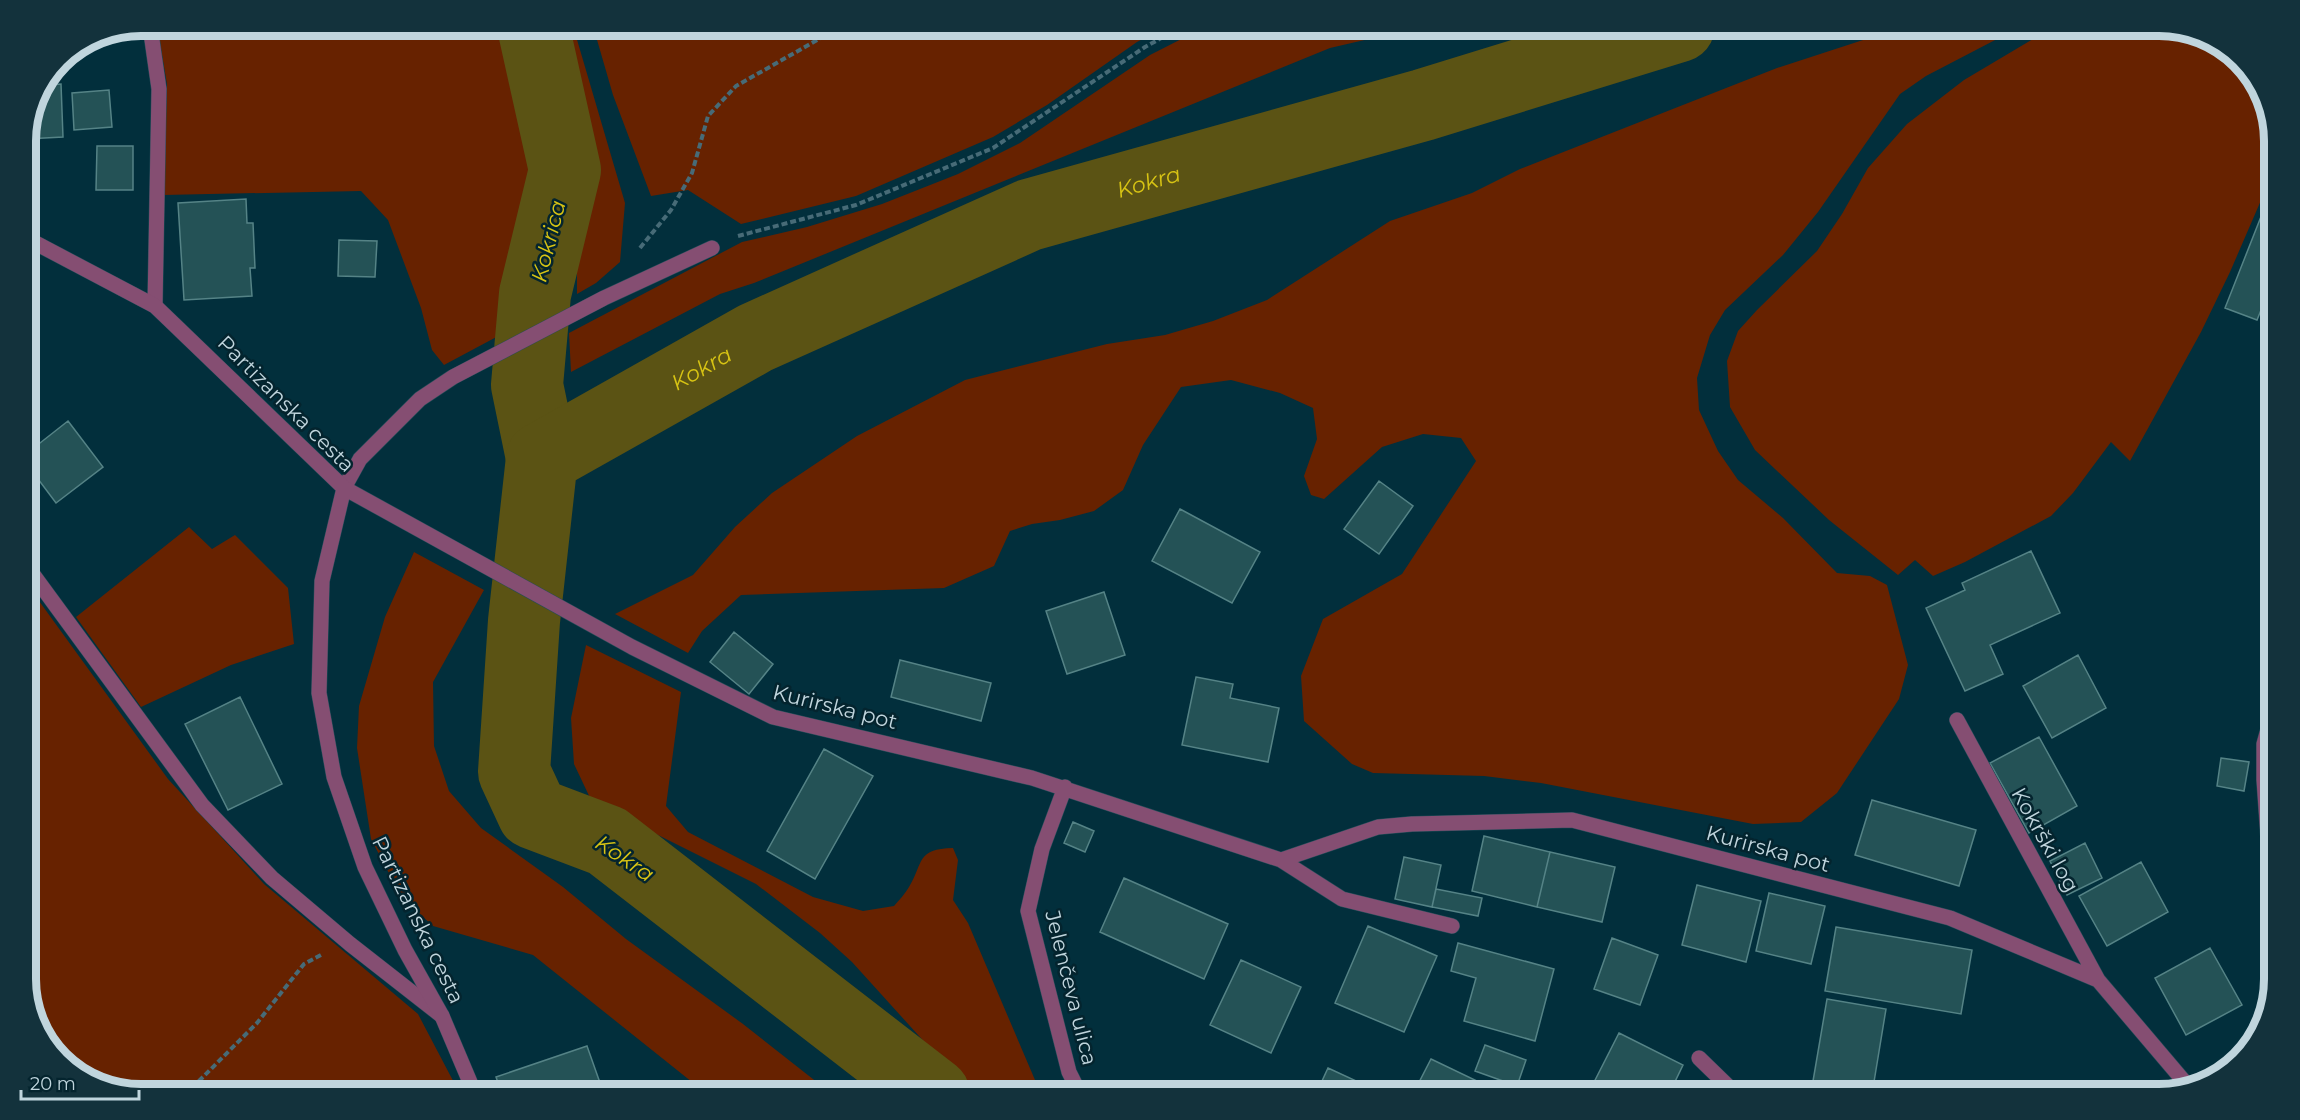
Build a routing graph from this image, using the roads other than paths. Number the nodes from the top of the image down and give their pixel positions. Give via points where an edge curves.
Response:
1 (151, 36) edge
2 (36, 243) edge
3 (712, 248) road end
4 (155, 306) junction
5 (344, 488) junction
6 (36, 579) edge
7 (1957, 720) dead end
8 (2264, 744) edge
9 (2264, 780) edge
10 (1065, 788) junction
11 (1281, 860) junction
12 (1452, 926) dead end
13 (2098, 980) junction
14 (442, 1016) junction
15 (1699, 1059) dead end
16 (2183, 1081) edge
17 (470, 1084) edge
18 (1075, 1084) edge
19 (1725, 1084) edge

1 - 4 street via 159,89
2 - 4 street, Partizanska cesta
3 - 5 street via 604,298 453,377 420,399 397,421 360,459
4 - 5 street, Partizanska cesta
5 - 10 street, Kurirska pot via 632,646 773,717
5 - 14 street, Partizanska cesta via 322,581 319,693 328,746 334,777 365,867
6 - 14 street via 202,805 272,878
7 - 13 street, Kokrški log
8 - 9 street
10 - 11 street, Kurirska pot
10 - 18 street, Jelenčeva ulica via 1042,849 1028,910
11 - 12 street, Kurirska pot via 1342,899
11 - 13 street, Kurirska pot via 1378,827 1572,820 1950,918
13 - 16 street, Kurirska pot
14 - 17 street, Partizanska cesta
15 - 19 street

